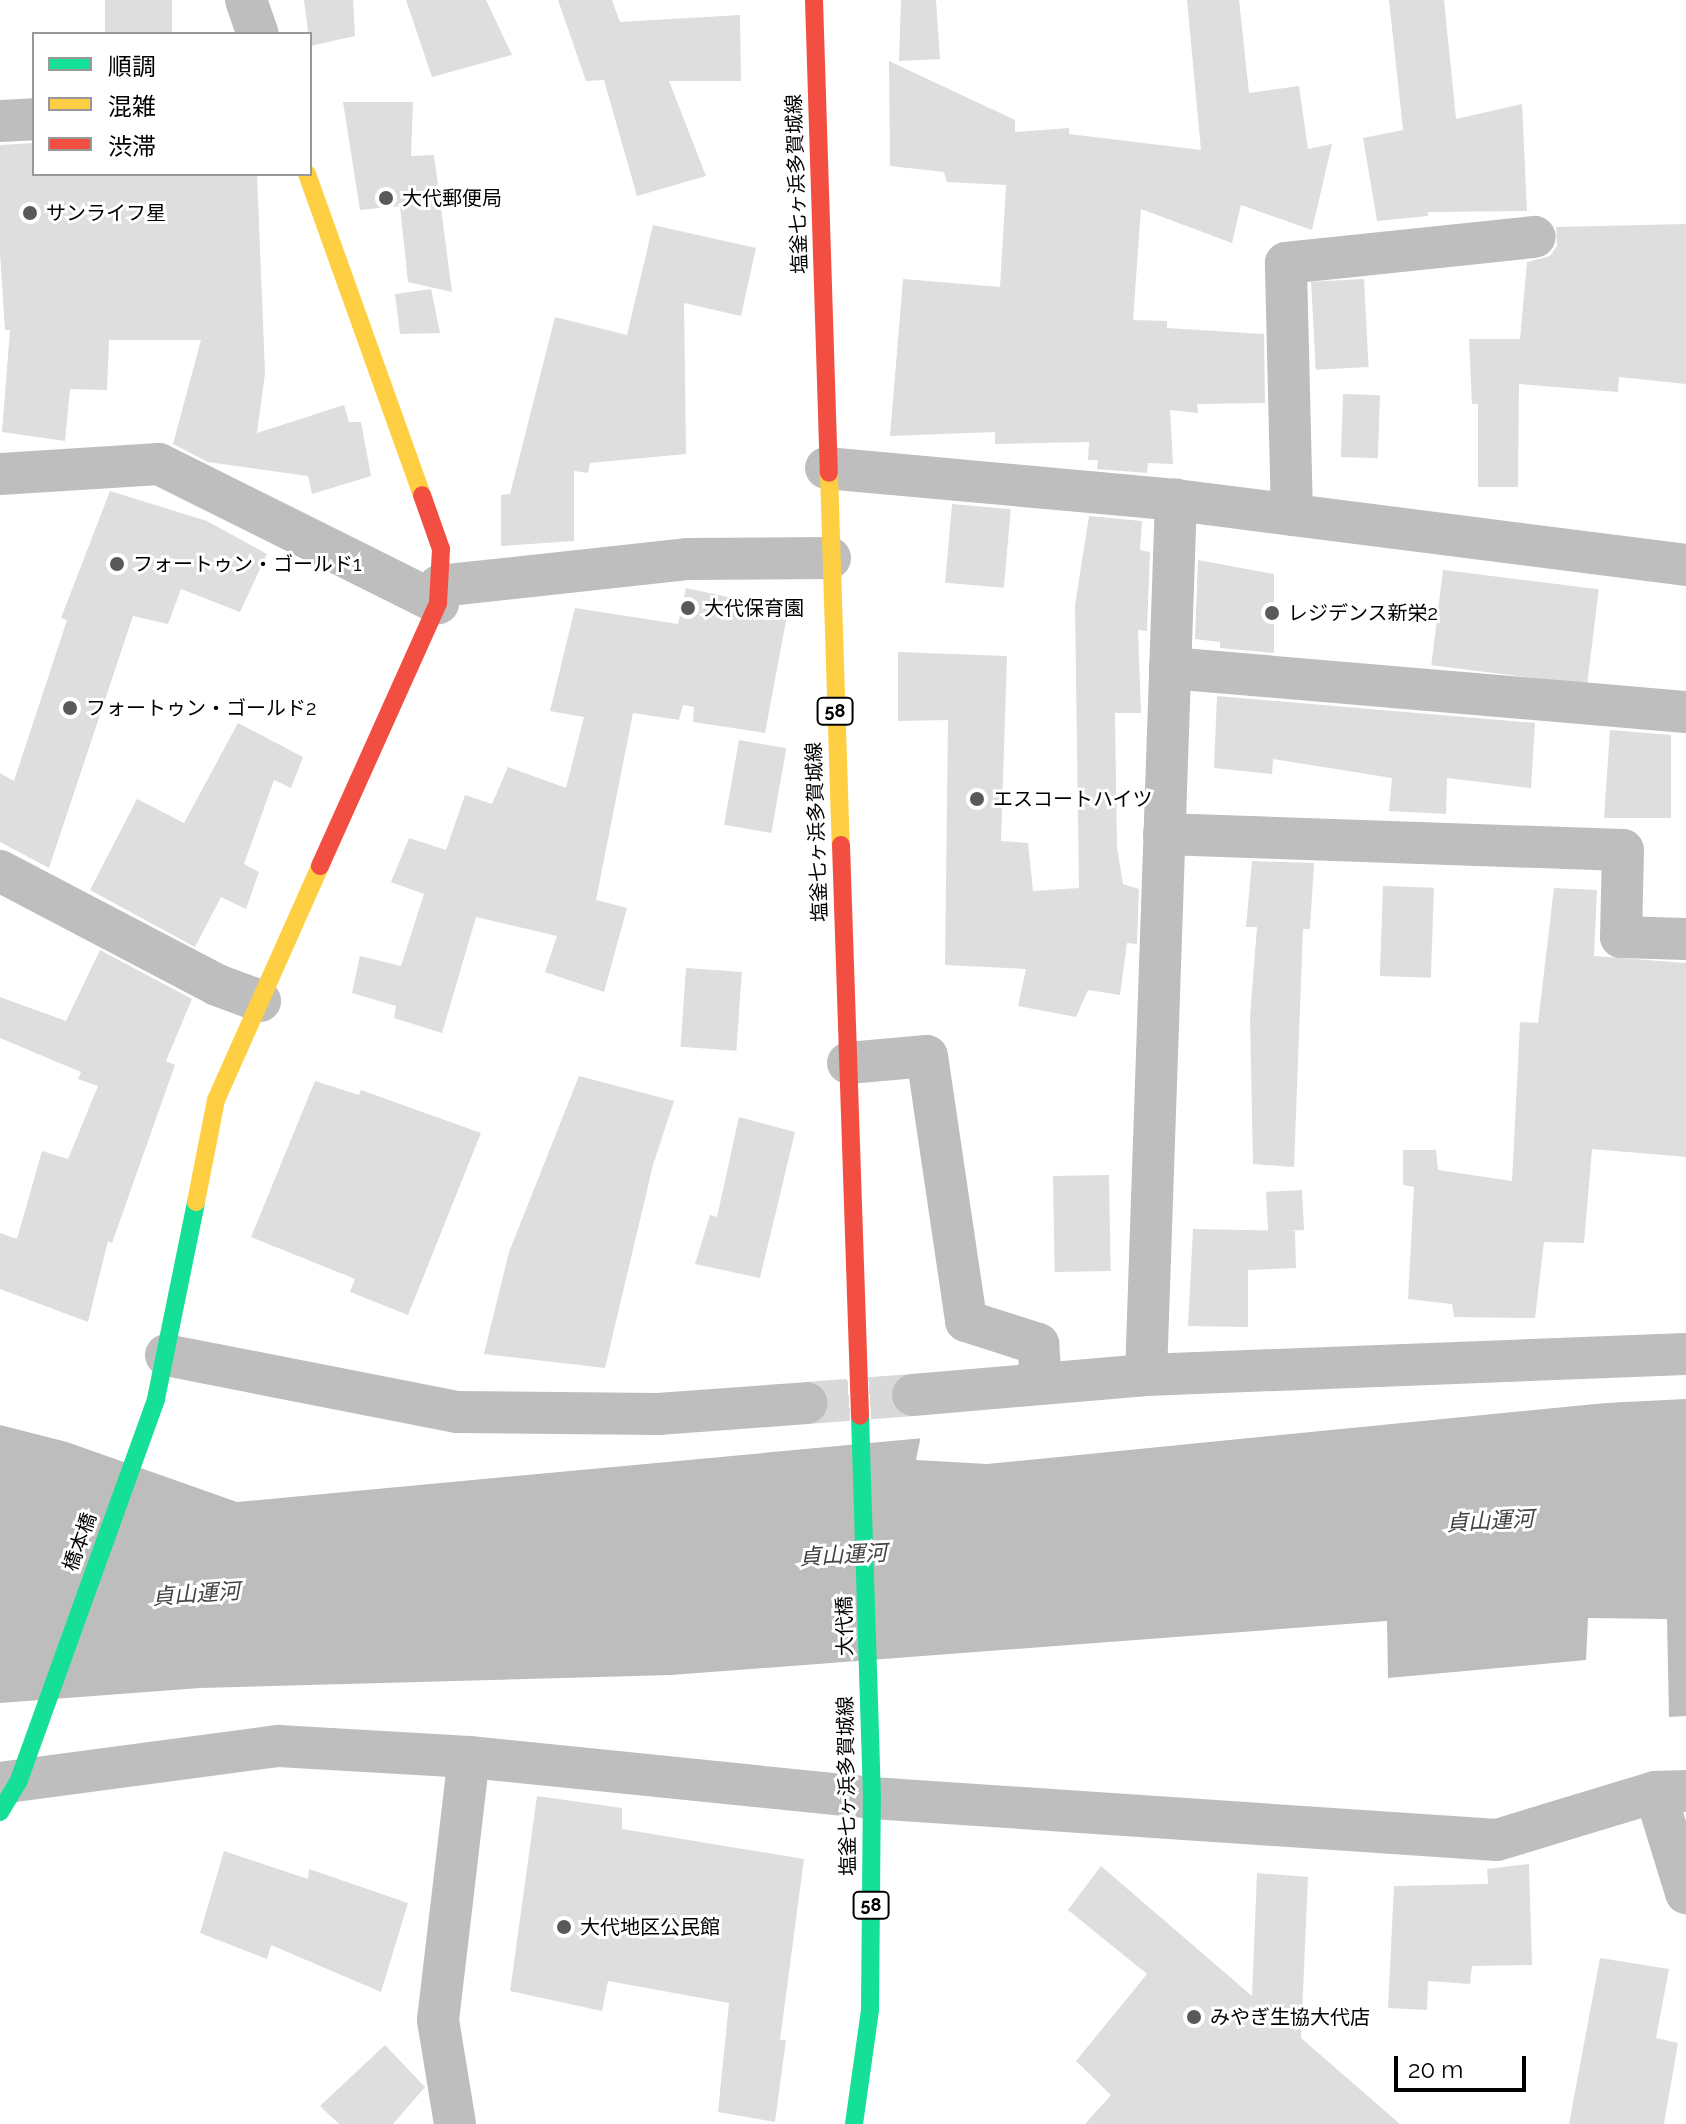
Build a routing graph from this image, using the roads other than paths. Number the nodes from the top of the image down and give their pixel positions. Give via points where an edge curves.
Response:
1 (246, 0) edge
2 (814, 0) edge
3 (257, 32) edge
4 (32, 119) edge
5 (0, 121) edge
6 (308, 176) edge
7 (1535, 237) dead end
8 (826, 468) junction
9 (0, 474) edge
10 (1176, 500) junction
11 (1292, 515) junction
12 (830, 558) junction
13 (1686, 565) edge
14 (439, 594) junction
15 (1170, 668) junction
16 (1686, 712) edge
17 (1164, 834) junction
18 (0, 871) edge
19 (1686, 939) edge
20 (260, 1001) junction
21 (848, 1063) junction
22 (1686, 1354) edge
23 (166, 1355) junction
24 (1146, 1375) junction
25 (1041, 1382) junction
26 (913, 1395) tunnel mouth
27 (807, 1403) tunnel mouth
28 (862, 1422) joint
29 (868, 1685) joint
30 (469, 1757) junction
31 (6, 1791) edge
32 (1670, 1792) edge
33 (872, 1798) junction
34 (1686, 1893) edge
35 (443, 2115) edge
36 (854, 2124) edge

1 - 3 street
2 - 8 main road, 塩釜七ヶ浜多賀城線 / 58
4 - 5 street
6 - 14 main road via 441,549
7 - 11 street via 1286,263
8 - 10 street
8 - 12 main road, 塩釜七ヶ浜多賀城線 / 58
9 - 14 street via 159,464
10 - 11 street
10 - 15 street
11 - 13 street
12 - 14 street via 687,559
12 - 21 main road, 塩釜七ヶ浜多賀城線 / 58
14 - 20 main road, 橋本橋
15 - 16 street
15 - 17 street
17 - 19 street via 1623,850 1621,937
17 - 24 street
18 - 20 street via 217,985
20 - 23 main road, 橋本橋 via 216,1100
21 - 25 street via 927,1056 966,1321 1038,1344
21 - 28 main road, 塩釜七ヶ浜多賀城線 / 58
22 - 24 street
23 - 27 street via 457,1412 658,1414
23 - 31 main road, 橋本橋 via 156,1399 46,1701
24 - 25 street
25 - 26 street
28 - 29 main road, 大代橋 / 58
29 - 33 main road, 塩釜七ヶ浜多賀城線 / 58
30 - 31 street via 279,1746
30 - 33 street
30 - 35 street via 438,2020
32 - 33 street via 1497,1840
32 - 34 street
33 - 36 main road, 塩釜七ヶ浜多賀城線 / 58 via 870,2010

